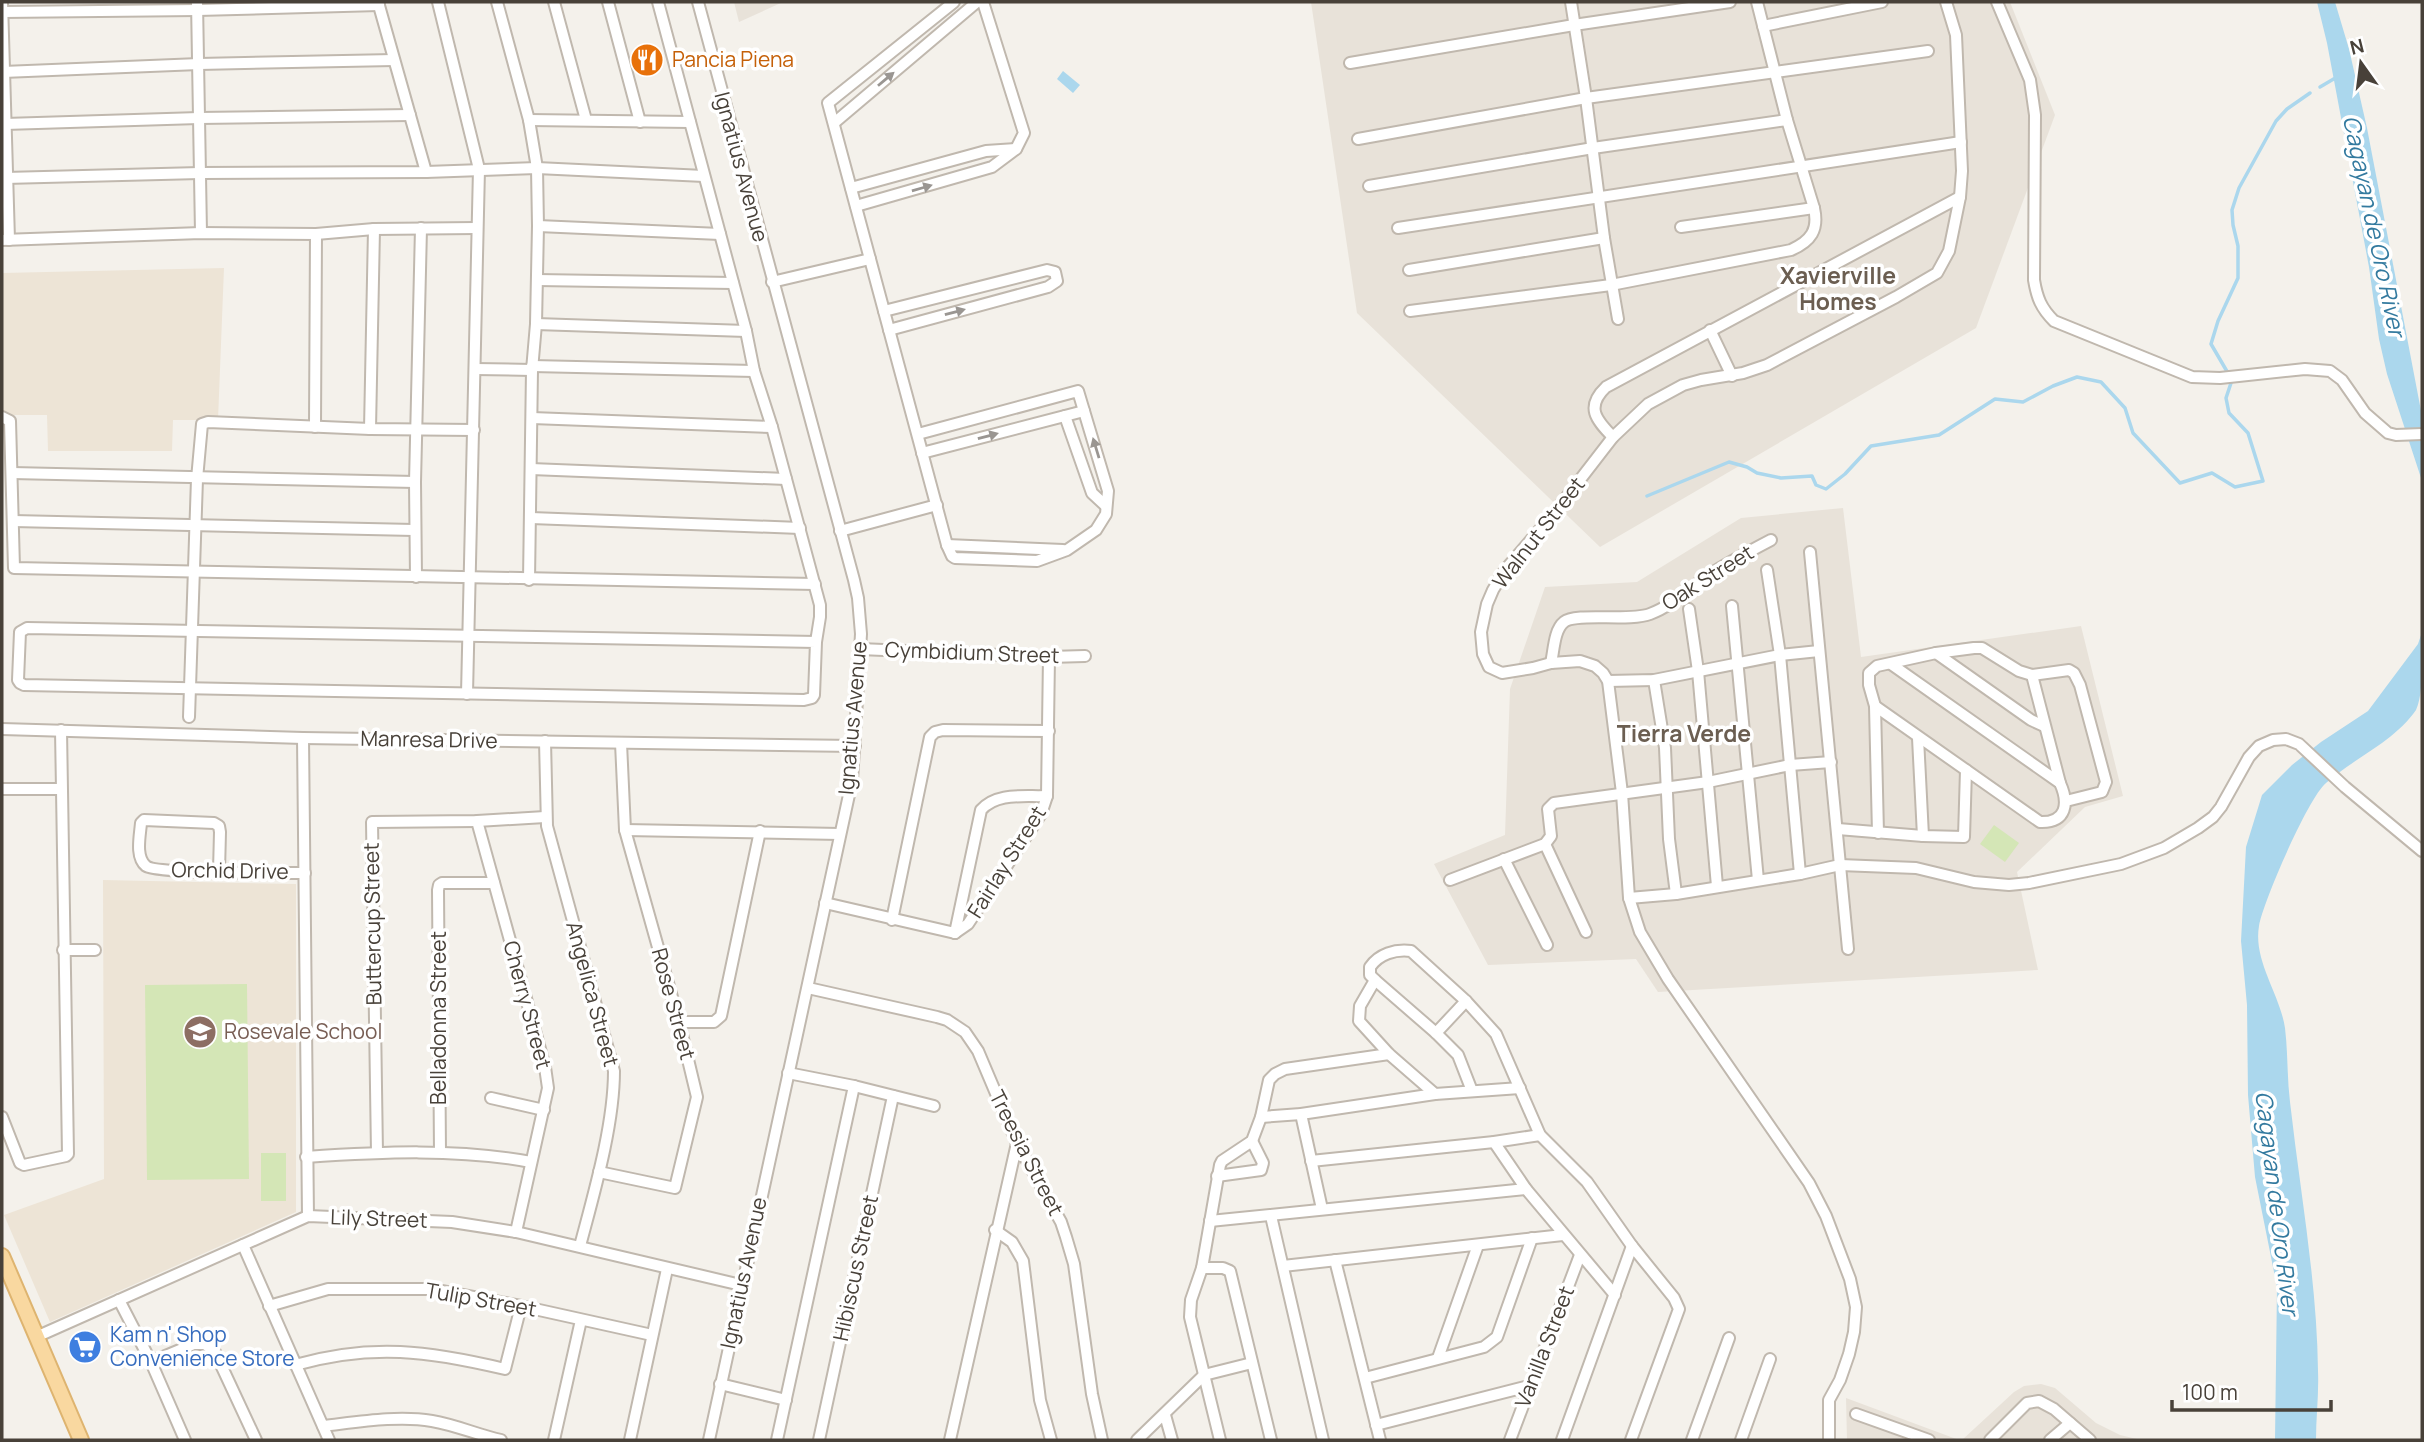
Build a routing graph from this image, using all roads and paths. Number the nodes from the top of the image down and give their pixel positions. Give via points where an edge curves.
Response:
1 (2, 2) edge
2 (438, 2) edge
3 (497, 2) edge
4 (554, 2) edge
5 (608, 2) edge
6 (658, 2) edge
7 (698, 2) edge
8 (954, 2) edge
9 (977, 2) edge
10 (983, 2) edge
11 (1571, 2) edge
12 (1730, 2) edge
13 (1757, 2) edge
14 (1882, 2) edge
15 (1946, 2) edge
16 (1997, 2) edge
17 (379, 3) edge
18 (197, 6) edge
19 (2, 12) edge
20 (1574, 25) junction
21 (1763, 26) junction
22 (1928, 51) dead end
23 (394, 60) junction
24 (1350, 63) dead end
25 (198, 64) junction
26 (3, 72) edge
27 (1775, 72) junction
28 (1586, 97) junction
29 (410, 115) junction
30 (200, 118) junction
31 (529, 120) junction
32 (586, 120) junction
33 (1787, 120) junction
34 (640, 122) junction
35 (690, 122) junction
36 (834, 123) junction
37 (5, 124) junction
38 (1358, 139) dead end
39 (1961, 142) junction
40 (1592, 148) junction
41 (1016, 149) junction
42 (1801, 166) junction
43 (537, 167) junction
44 (479, 169) junction
45 (426, 172) junction
46 (200, 173) junction
47 (704, 176) junction
48 (5, 178) junction
49 (1369, 186) dead end
50 (851, 188) junction
51 (1598, 197) junction
52 (1960, 197) junction
53 (856, 206) junction
54 (1814, 208) junction
55 (538, 226) junction
56 (1681, 227) dead end
57 (421, 228) junction
58 (477, 228) junction
59 (1398, 228) dead end
60 (374, 229) junction
61 (201, 233) junction
62 (316, 234) junction
63 (720, 234) junction
64 (1604, 238) junction
65 (5, 240) edge
66 (870, 258) junction
67 (1409, 270) dead end
68 (537, 280) junction
69 (772, 282) junction
70 (733, 283) junction
71 (1611, 285) junction
72 (884, 311) junction
73 (1410, 312) dead end
74 (1618, 319) dead end
75 (536, 324) junction
76 (890, 330) junction
77 (1710, 330) junction
78 (746, 331) junction
79 (532, 368) junction
80 (475, 369) junction
81 (754, 371) junction
82 (1732, 376) junction
83 (1084, 411) junction
84 (1065, 416) junction
85 (2, 417) edge
86 (532, 418) junction
87 (315, 427) junction
88 (772, 427) junction
89 (370, 429) junction
90 (417, 430) junction
91 (474, 430) junction
92 (918, 434) junction
93 (2422, 434) edge
94 (1613, 437) junction
95 (922, 453) junction
96 (531, 469) junction
97 (12, 473) junction
98 (197, 479) junction
99 (786, 479) junction
100 (415, 482) junction
101 (937, 505) junction
102 (1107, 506) junction
103 (531, 518) junction
104 (13, 522) junction
105 (195, 526) junction
106 (800, 528) junction
107 (414, 530) junction
108 (840, 531) junction
109 (1771, 540) dead end
110 (1810, 552) dead end
111 (1767, 570) dead end
112 (195, 572) junction
113 (416, 577) junction
114 (470, 578) junction
115 (529, 580) junction
116 (815, 584) junction
117 (1731, 606) dead end
118 (1689, 609) dead end
119 (193, 629) junction
120 (470, 635) junction
121 (816, 642) junction
122 (860, 649) junction
123 (1819, 651) junction
124 (1936, 653) junction
125 (1780, 655) junction
126 (1084, 656) dead end
127 (1049, 657) junction
128 (1551, 663) junction
129 (1738, 664) junction
130 (1891, 664) junction
131 (1698, 671) junction
132 (2032, 675) junction
133 (1654, 680) junction
134 (1608, 681) junction
135 (190, 689) junction
136 (467, 694) junction
137 (1875, 706) junction
138 (189, 717) dead end
139 (2045, 726) junction
140 (2, 729) edge
141 (61, 730) junction
142 (1049, 730) junction
143 (303, 738) junction
144 (1918, 738) junction
145 (545, 741) junction
146 (621, 743) junction
147 (855, 746) junction
148 (1831, 762) junction
149 (1790, 765) junction
150 (1966, 770) junction
151 (1748, 775) junction
152 (1708, 782) junction
153 (2060, 783) junction
154 (1667, 788) junction
155 (2, 789) edge
156 (60, 789) junction
157 (1622, 793) junction
158 (1047, 796) junction
159 (2066, 801) junction
160 (545, 817) junction
161 (477, 821) junction
162 (1838, 829) junction
163 (625, 830) junction
164 (760, 831) junction
165 (1878, 833) junction
166 (840, 834) junction
167 (1923, 836) junction
168 (1545, 844) junction
169 (2422, 851) edge
170 (1504, 859) junction
171 (1840, 865) junction
172 (219, 872) junction
173 (305, 873) junction
174 (1800, 874) junction
175 (1450, 880) dead end
176 (1758, 880) junction
177 (494, 883) junction
178 (1717, 886) junction
179 (1676, 894) junction
180 (1629, 898) junction
181 (825, 903) junction
182 (892, 920) junction
183 (1586, 932) dead end
184 (955, 933) junction
185 (1547, 945) dead end
186 (1848, 949) dead end
187 (63, 950) junction
188 (95, 950) dead end
189 (1375, 980) junction
190 (808, 988) junction
191 (1466, 1001) junction
192 (679, 1022) junction
193 (1436, 1033) junction
194 (1389, 1054) junction
195 (788, 1073) junction
196 (854, 1086) junction
197 (1520, 1088) junction
198 (1472, 1091) junction
199 (1436, 1094) junction
200 (893, 1096) junction
201 (697, 1097) junction
202 (491, 1098) dead end
203 (709, 1100) dead end
204 (934, 1106) dead end
205 (544, 1110) junction
206 (1301, 1114) junction
207 (2, 1117) edge
208 (1261, 1117) junction
209 (1540, 1135) junction
210 (1252, 1142) junction
211 (1494, 1142) junction
212 (1017, 1143) junction
213 (440, 1152) junction
214 (377, 1153) junction
215 (306, 1157) junction
216 (1311, 1161) junction
217 (531, 1162) junction
218 (599, 1172) junction
219 (1217, 1176) junction
220 (1526, 1189) junction
221 (1322, 1209) junction
222 (308, 1216) junction
223 (1271, 1216) junction
224 (1210, 1221) junction
225 (995, 1230) junction
226 (516, 1232) junction
227 (1563, 1235) junction
228 (1532, 1238) junction
229 (243, 1245) junction
230 (1478, 1245) junction
231 (580, 1246) junction
232 (1632, 1246) junction
233 (1580, 1255) junction
234 (2, 1256) edge
235 (1335, 1260) junction
236 (1283, 1266) junction
237 (1202, 1268) junction
238 (667, 1269) junction
239 (741, 1285) junction
240 (1615, 1295) junction
241 (119, 1300) junction
242 (269, 1306) junction
243 (521, 1306) junction
244 (581, 1320) junction
245 (652, 1335) junction
246 (36, 1337) junction
247 (1729, 1338) dead end
248 (1438, 1358) junction
249 (1770, 1359) dead end
250 (151, 1363) junction
251 (1252, 1363) junction
252 (295, 1365) junction
253 (1204, 1375) junction
254 (1365, 1378) junction
255 (720, 1384) junction
256 (1529, 1386) junction
257 (786, 1399) junction
258 (1856, 1414) dead end
259 (1165, 1415) junction
260 (2070, 1423) junction
261 (1376, 1425) junction
262 (323, 1426) junction
263 (1913, 1438) edge
264 (1997, 1438) edge
265 (1322, 1439) edge
266 (81, 1440) edge
267 (185, 1440) edge
268 (256, 1440) edge
269 (329, 1440) edge
270 (500, 1440) edge
271 (554, 1440) edge
272 (630, 1440) edge
273 (709, 1440) edge
274 (777, 1440) edge
275 (818, 1440) edge
276 (950, 1440) edge
277 (1051, 1440) edge
278 (1102, 1440) edge
279 (1137, 1440) edge
280 (1172, 1440) edge
281 (1220, 1440) edge
282 (1271, 1440) edge
283 (1310, 1440) edge
284 (1380, 1440) edge
285 (1510, 1440) edge
286 (1562, 1440) edge
287 (1631, 1440) edge
288 (1692, 1440) edge
289 (1741, 1440) edge
290 (1829, 1440) edge
291 (1929, 1440) edge
292 (2050, 1440) edge
293 (2090, 1440) edge

1 - 19 street
2 - 44 street
3 - 31 street
4 - 32 street
5 - 34 street
6 - 35 street
7 - 69 street, Ignatius Avenue
8 - 36 street via 828,100
36 -> 9 street
10 - 41 street via 1024,134
11 - 20 street
12 - 20 street
13 - 21 street
14 - 21 street
15 - 39 street via 1955,35
16 - 93 street via 2029,80 2033,103 2034,280 2043,310 2054,321 2192,377 2330,371 2388,433
17 - 18 street
17 - 23 street
18 - 19 street
18 - 25 street
19 - 26 street
20 - 24 street
20 - 28 street
21 - 27 street
22 - 27 street
23 - 25 street
23 - 29 street
25 - 26 street
25 - 30 street
26 - 37 street
27 - 28 street
27 - 33 street
28 - 38 street
28 - 40 street
29 - 30 street
29 - 45 street
30 - 37 street
30 - 46 street
31 - 32 street
31 - 43 street
32 - 34 street
33 - 40 street
33 - 42 street
34 - 35 street
35 - 47 street
36 - 50 street
37 - 48 street
39 - 42 street
39 - 52 street
40 - 49 street
40 - 51 street
41 - 50 street via 986,151
53 -> 41 street via 992,167
42 - 51 street
42 - 54 street
43 - 44 street
43 - 47 street
43 - 55 street
44 - 45 street
44 - 58 street
45 - 46 street
46 - 48 street
46 - 61 street
47 - 63 street
48 - 65 street
50 - 53 street
51 - 59 street
51 - 64 street
52 - 77 street
52 - 82 street via 1949,251 1937,273 1767,365
53 - 66 street
54 - 56 street
54 - 71 street via 1817,223 1811,237 1791,250
55 - 63 street
55 - 68 street
57 - 58 street
57 - 60 street
57 - 90 street
58 - 80 street
60 - 62 street
60 - 89 street
61 - 62 street
61 - 65 street
62 - 87 street
63 - 70 street
64 - 67 street
64 - 71 street
66 - 69 street
66 - 72 street
68 - 70 street
68 - 75 street
69 - 108 street, Ignatius Avenue
70 - 78 street
71 - 73 street
71 - 74 street
72 - 76 street
76 -> 72 street via 1048,287 1057,281 1055,272 1047,270
75 - 78 street
75 - 79 street
76 - 92 street
77 - 82 street
77 - 94 street via 1596,396 1599,423
78 - 81 street
79 - 80 street
79 - 81 street
79 - 86 street
80 - 91 street
81 - 88 street
82 - 94 street via 1669,391
83 - 84 street
83 - 92 street via 1078,391
102 -> 83 street via 1108,491
95 -> 84 street
84 - 102 street via 1092,494
85 - 97 street via 10,421
86 - 88 street
86 - 96 street
87 - 89 street
87 - 98 street via 204,423
88 - 99 street
89 - 90 street
90 - 91 street
90 - 100 street
91 - 114 street
92 - 95 street
94 - 128 street, Walnut Street via 1505,570 1486,604 1481,632 1489,667 1502,673
95 - 101 street
96 - 99 street
96 - 103 street
97 - 98 street
97 - 104 street
98 - 100 street
98 - 105 street
99 - 106 street
100 - 107 street
101 - 102 street via 952,556 1037,561 1067,550 1096,530
101 - 108 street
103 - 106 street
103 - 115 street
104 - 105 street
104 - 112 street via 14,568
105 - 107 street
105 - 112 street
106 - 116 street
107 - 113 street
108 - 122 street, Ignatius Avenue via 858,598
109 - 128 street, Oak Street via 1650,614 1566,620 1558,630
110 - 123 street
111 - 125 street
112 - 113 street
112 - 119 street
113 - 114 street
114 - 115 street
114 - 120 street
115 - 116 street
116 - 121 street via 820,605
117 - 129 street
118 - 131 street
119 - 120 street
119 - 135 street
119 - 135 street via 27,628 18,641 18,680 22,684
120 - 121 street
120 - 136 street
121 - 136 street via 814,695 808,700
122 - 127 street, Cymbidium Street
122 - 147 street, Ignatius Avenue
123 - 125 street
123 - 148 street
124 - 130 street
124 - 132 street via 1982,648
124 - 139 street
125 - 129 street
125 - 149 street
126 - 127 street, Cymbidium Street
127 - 142 street, Fairlay Street
128 - 134 street, Walnut Street via 1580,661 1595,666
129 - 131 street
129 - 151 street
130 - 137 street via 1869,673
130 - 153 street
131 - 133 street
131 - 152 street
132 - 139 street
132 - 159 street via 2069,670 2080,685 2106,782 2102,792
133 - 134 street
133 - 154 street
134 - 157 street
135 - 136 street
135 - 138 street
137 - 144 street
137 - 165 street
139 - 153 street
140 - 141 street, Manresa Drive
141 - 143 street, Manresa Drive
141 - 156 street
142 - 158 street, Fairlay Street
142 - 182 street via 943,730 930,737
143 - 145 street, Manresa Drive
143 - 173 street
144 - 150 street
144 - 167 street
145 - 146 street, Manresa Drive
145 - 160 street, Angelica Street
146 - 147 street, Manresa Drive
146 - 163 street, Rose Street
147 - 166 street, Ignatius Avenue
148 - 149 street
148 - 162 street
149 - 151 street
149 - 174 street
150 - 159 street via 2040,822 2058,818
150 - 167 street via 1964,837
151 - 152 street
151 - 176 street
152 - 154 street
152 - 178 street
153 - 159 street
154 - 157 street
154 - 179 street
155 - 156 street
156 - 187 street
157 - 168 street via 1550,805 1551,836
157 - 180 street
158 - 184 street, Fairlay Street via 1041,814 968,924
158 - 184 street via 999,797 981,810
160 - 161 street
160 - 218 street, Angelica Street via 614,1071
161 - 177 street, Cherry Street
161 - 214 street, Buttercup Street via 372,822
162 - 165 street
162 - 171 street
163 - 164 street
163 - 192 street, Rose Street
164 - 166 street
164 - 192 street via 721,1016 708,1022
165 - 167 street
166 - 181 street, Ignatius Avenue
168 - 170 street
168 - 183 street
169 - 171 street via 2299,744 2286,739 2259,746 2213,817 2164,848 2122,864 2009,885 1916,868
170 - 175 street
170 - 185 street
171 - 174 street
171 - 186 street
172 - 172 street, Orchid Drive via 219,826 141,823 143,863 155,870
172 - 173 street, Orchid Drive
173 - 215 street
174 - 176 street
176 - 178 street
177 - 205 street, Cherry Street via 545,1067
177 - 213 street, Belladonna Street via 439,885
178 - 179 street
179 - 180 street
180 - 290 street via 1640,932 1668,979 1810,1183 1850,1279 1856,1307 1854,1332 1829,1400
181 - 182 street
181 - 190 street, Ignatius Avenue
182 - 184 street
187 - 188 street
187 - 207 street via 68,1154 20,1163
189 - 191 street via 1369,971 1375,960 1411,951
189 - 193 street
189 - 194 street via 1360,1006 1359,1020
190 - 195 street, Ignatius Avenue
190 - 212 street, Treesia Street via 937,1017 965,1032 978,1051
191 - 193 street
191 - 197 street via 1499,1040
192 - 201 street, Rose Street
193 - 198 street via 1458,1055
194 - 199 street
194 - 208 street via 1285,1069 1269,1080
195 - 196 street
195 - 239 street, Ignatius Avenue
196 - 200 street
196 - 257 street
197 - 198 street
197 - 209 street
198 - 199 street
199 - 206 street
200 - 204 street
200 - 275 street, Hibiscus Street
201 - 203 street
201 - 218 street, Rose Street via 675,1188
202 - 205 street
205 - 217 street, Cherry Street
206 - 208 street
206 - 216 street
208 - 210 street
209 - 211 street
209 - 232 street via 1587,1182
210 - 219 street via 1222,1161
210 - 219 street via 1263,1163 1261,1170
211 - 216 street
211 - 220 street
212 - 225 street
212 - 278 street, Treesia Street via 1069,1246
213 - 214 street
213 - 217 street
214 - 215 street
215 - 222 street
216 - 221 street
217 - 226 street, Cherry Street
218 - 231 street, Angelica Street
219 - 224 street
220 - 221 street
220 - 227 street
221 - 223 street
222 - 226 street, Lily Street via 452,1222
222 - 229 street, Lily Street
223 - 224 street
223 - 236 street
224 - 237 street
225 - 276 street
225 - 277 street via 1012,1242 1023,1261 1040,1400
226 - 231 street, Lily Street
227 - 228 street
227 - 233 street
228 - 230 street
228 - 248 street via 1497,1337 1484,1347
229 - 241 street, Lily Street
229 - 242 street
230 - 235 street
230 - 248 street
231 - 238 street, Lily Street
232 - 240 street
232 - 287 street via 1679,1309
233 - 240 street
233 - 256 street, Vanilla Street
234 - 246 main road
235 - 236 street
235 - 254 street
236 - 265 street
237 - 251 street via 1230,1271
237 - 253 street via 1190,1310
238 - 239 street, Lily Street
238 - 245 street
239 - 255 street, Ignatius Avenue
240 - 286 street
241 - 246 street, Lily Street
241 - 250 street
242 - 243 street, Tulip Street via 328,1289 431,1289
242 - 252 street
243 - 244 street, Tulip Street
243 - 252 street via 506,1369 427,1353 387,1352 339,1354
244 - 245 street, Tulip Street
244 - 271 street
245 - 272 street
246 - 266 main road
247 - 288 street
248 - 254 street
249 - 289 street
250 - 267 street
250 - 268 street via 194,1344 205,1344 215,1352
251 - 253 street
251 - 282 street
252 - 262 street
253 - 259 street
253 - 281 street
254 - 261 street
255 - 257 street
255 - 273 street, Ignatius Avenue
256 - 261 street
256 - 285 street, Vanilla Street
257 - 274 street
258 - 263 street
259 - 279 street
259 - 280 street
260 - 264 street via 2044,1402 2032,1401
260 - 292 street
260 - 293 street
261 - 284 street
262 - 269 street
262 - 270 street via 419,1420
263 - 291 street
265 - 283 street

